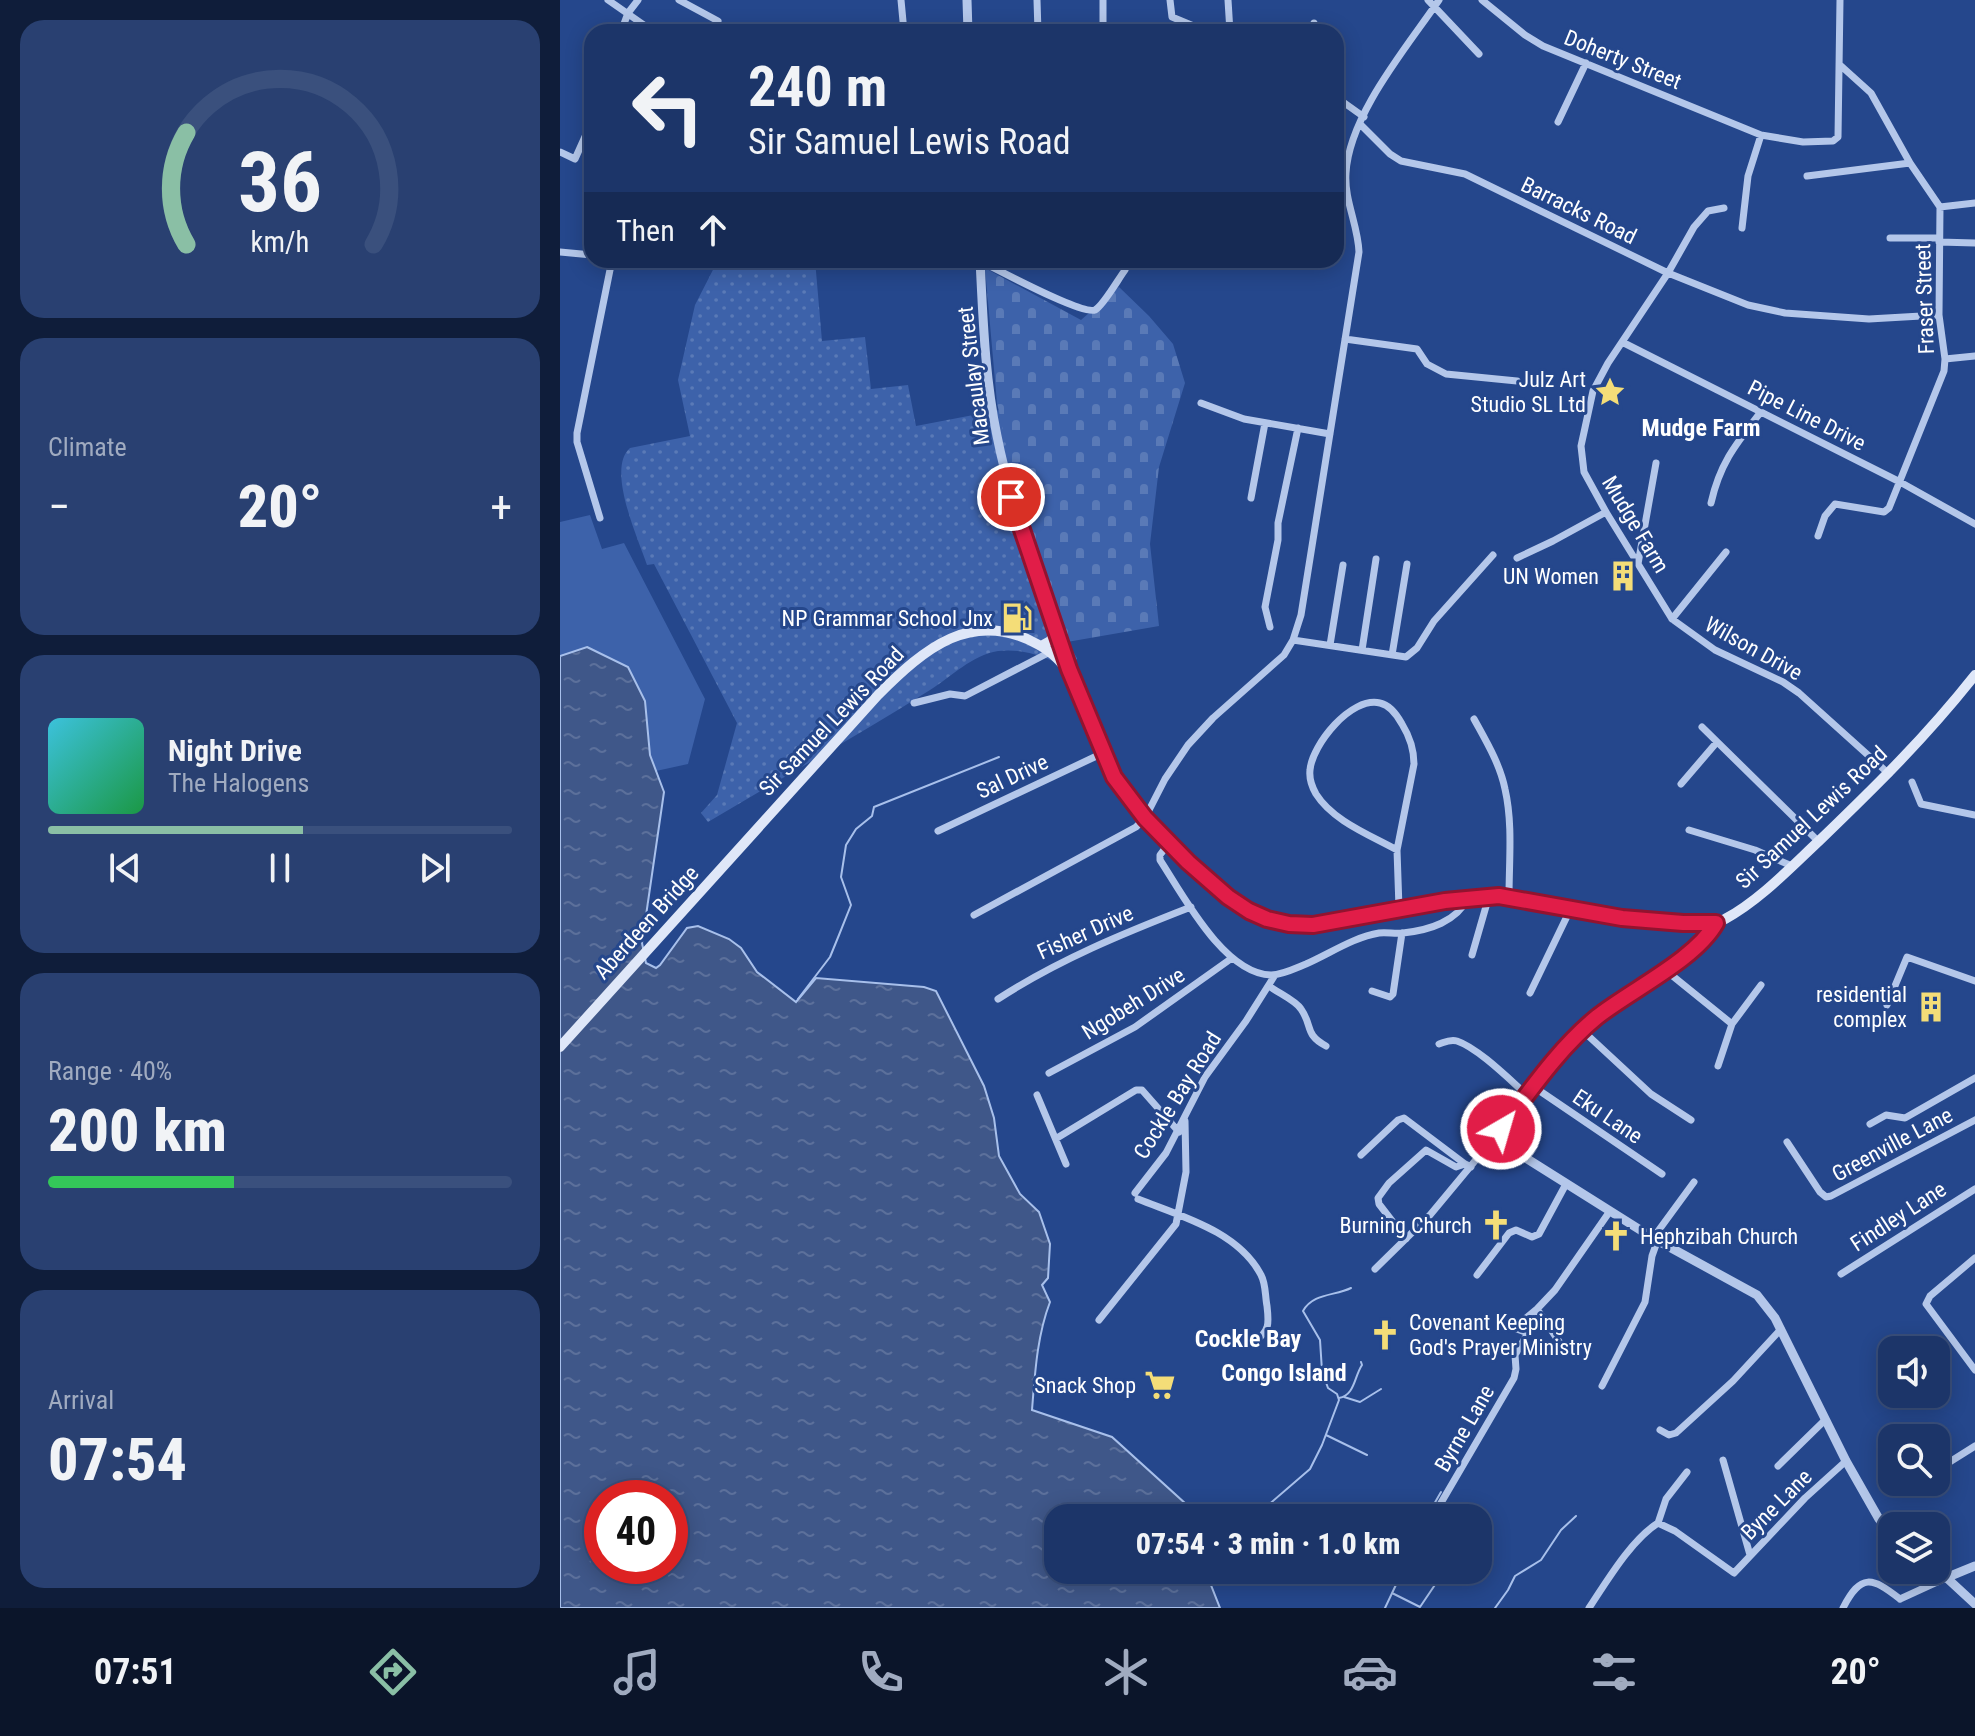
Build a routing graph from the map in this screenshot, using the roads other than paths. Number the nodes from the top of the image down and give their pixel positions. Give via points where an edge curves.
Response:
1 (608, 0) edge
2 (638, 0) edge
3 (679, 0) edge
4 (901, 0) edge
5 (967, 0) edge
6 (1037, 0) edge
7 (1103, 0) edge
8 (1170, 0) edge
9 (1228, 0) edge
10 (1428, 0) edge
11 (1482, 0) edge
12 (1840, 0) edge
13 (1437, 3) edge
14 (628, 13) junction
15 (718, 21) dead end
16 (624, 24) edge
17 (643, 24) edge
18 (903, 24) edge
19 (968, 24) edge
20 (1038, 24) edge
21 (1103, 24) edge
22 (1189, 24) edge
23 (1230, 24) edge
24 (1479, 54) dead end
25 (1586, 63) junction
26 (1840, 65) junction
27 (1344, 104) edge
28 (1362, 120) junction
29 (1558, 122) dead end
30 (1761, 135) junction
31 (584, 139) edge
32 (560, 152) edge
33 (1344, 156) edge
34 (1347, 157) junction
35 (1910, 163) junction
36 (1807, 176) dead end
37 (1346, 187) joint
38 (1975, 203) edge
39 (1940, 207) junction
40 (1724, 208) dead end
41 (1742, 228) dead end
42 (1890, 238) dead end
43 (1938, 240) junction
44 (1975, 243) edge
45 (560, 252) edge
46 (584, 254) edge
47 (610, 268) edge
48 (980, 268) edge
49 (996, 268) edge
50 (1123, 268) edge
51 (1668, 273) junction
52 (1939, 315) junction
53 (1345, 339) junction
54 (1622, 342) junction
55 (1975, 356) edge
56 (1945, 359) junction
57 (1517, 381) dead end
58 (1201, 403) dead end
59 (1760, 413) junction
60 (1265, 423) junction
61 (1298, 428) junction
62 (1330, 434) junction
63 (1656, 463) dead end
64 (1900, 482) junction
65 (1251, 498) dead end
66 (1711, 503) dead end
67 (1606, 512) junction
68 (600, 518) dead end
69 (1975, 524) edge
70 (1818, 536) dead end
71 (1726, 552) dead end
72 (1493, 555) dead end
73 (1517, 558) dead end
74 (1376, 559) dead end
75 (1407, 564) dead end
76 (1638, 564) junction
77 (1343, 565) dead end
78 (1672, 619) junction
79 (1270, 627) dead end
80 (1057, 633) junction
81 (1293, 640) junction
82 (1330, 645) junction
83 (1046, 649) junction
84 (1362, 650) junction
85 (1392, 655) junction
86 (1069, 669) junction
87 (1975, 675) edge
88 (914, 703) dead end
89 (1474, 719) dead end
90 (1702, 727) dead end
91 (1717, 742) junction
92 (1103, 753) junction
93 (1889, 774) junction
94 (1912, 782) dead end
95 (1681, 784) dead end
96 (1975, 815) edge
97 (1145, 818) junction
98 (1689, 830) dead end
99 (938, 831) dead end
100 (1818, 841) junction
101 (1169, 843) junction
102 (1397, 850) junction
103 (730, 858) joint
104 (1792, 866) junction
105 (1489, 896) junction
106 (1469, 897) junction
107 (1509, 897) junction
108 (1191, 907) junction
109 (1399, 908) junction
110 (1571, 908) junction
111 (974, 915) dead end
112 (1716, 923) junction
113 (1402, 933) junction
114 (1472, 955) dead end
115 (1232, 958) junction
116 (1664, 969) junction
117 (1275, 975) junction
118 (1975, 981) edge
119 (1761, 985) dead end
120 (1269, 986) junction
121 (1372, 991) dead end
122 (1530, 993) dead end
123 (998, 999) dead end
124 (1887, 1005) dead end
125 (1732, 1024) junction
126 (1582, 1030) junction
127 (1439, 1044) dead end
128 (1326, 1046) dead end
129 (560, 1047) edge
130 (1718, 1066) dead end
131 (1049, 1073) dead end
132 (1975, 1078) edge
133 (1530, 1091) junction
134 (1037, 1095) dead end
135 (1185, 1119) junction
136 (1691, 1120) dead end
137 (1975, 1120) edge
138 (1870, 1124) dead end
139 (1179, 1132) junction
140 (1057, 1138) junction
141 (1494, 1138) junction
142 (1787, 1142) dead end
143 (1361, 1155) dead end
144 (1066, 1164) dead end
145 (1468, 1165) junction
146 (1662, 1174) dead end
147 (1694, 1182) dead end
148 (1566, 1184) junction
149 (1975, 1189) edge
150 (1610, 1211) junction
151 (1179, 1214) junction
152 (1656, 1238) junction
153 (1406, 1239) junction
154 (1975, 1258) edge
155 (1375, 1269) dead end
156 (1841, 1274) dead end
157 (1477, 1275) dead end
158 (1537, 1309) junction
159 (1099, 1320) dead end
160 (1781, 1329) junction
161 (1254, 1342) dead end
162 (1560, 1343) dead end
163 (1975, 1370) edge
164 (1602, 1386) dead end
165 (1825, 1420) junction
166 (1660, 1430) dead end
167 (1975, 1446) edge
168 (1723, 1460) dead end
169 (1846, 1461) junction
170 (1950, 1462) edge
171 (1778, 1466) dead end
172 (1687, 1472) dead end
173 (1440, 1504) edge
174 (1878, 1517) edge
175 (1658, 1523) junction
176 (1750, 1555) junction
177 (1975, 1566) edge
178 (1950, 1576) edge
179 (1950, 1579) edge
180 (1935, 1584) edge
181 (1898, 1603) edge
182 (1975, 1604) edge
183 (1589, 1608) edge
184 (1843, 1608) edge

1 - 14 street
2 - 14 street
3 - 15 street
4 - 18 street
5 - 19 street
6 - 20 street
7 - 21 street
8 - 22 street via 1172,17
9 - 23 street
10 - 13 street
11 - 25 street, Doherty Street via 1525,35
12 - 26 street, Doherty Street
13 - 24 street
13 - 28 street via 1401,51
14 - 16 street
14 - 17 street
25 - 29 street
25 - 30 street, Doherty Street
26 - 30 street, Doherty Street via 1836,141
26 - 35 street via 1871,93
27 - 28 street, Barracks Road
28 - 34 street
28 - 51 street, Barracks Road via 1401,161 1478,179
30 - 41 street via 1748,176
31 - 32 street via 575,159
33 - 34 street
34 - 37 street
35 - 36 street
35 - 39 street
37 - 53 street via 1359,252
38 - 39 street
39 - 43 street, Fraser Street
40 - 51 street, Mudge Farm via 1708,211 1694,227
42 - 43 street
43 - 44 street
43 - 52 street, Fraser Street
45 - 46 street
47 - 68 street via 577,433
48 - 80 street, Macaulay Street via 996,434
49 - 50 street via 1089,310 1099,307
51 - 52 street, Barracks Road via 1748,305 1785,313 1869,319
51 - 54 street, Mudge Farm
52 - 56 street, Fraser Street
53 - 57 street via 1417,349 1427,364 1446,374
53 - 62 street
54 - 59 street, Pipe Line Drive
54 - 67 street, Mudge Farm via 1593,391 1581,446 1584,472
55 - 56 street
56 - 64 street, Fraser Street
58 - 60 street
59 - 64 street, Pipe Line Drive
59 - 66 street via 1720,468
60 - 61 street
60 - 65 street
61 - 62 street
61 - 79 street via 1265,607
62 - 81 street
63 - 76 street
64 - 69 street, Pipe Line Drive
64 - 70 street, Fraser Street via 1884,512 1835,504
67 - 73 street
67 - 76 street, Mudge Farm
71 - 78 street
72 - 85 street via 1417,648 1406,657
74 - 84 street
75 - 85 street
76 - 78 street, Mudge Farm
77 - 82 street
78 - 93 street, Wilson Drive via 1715,650 1799,693
80 - 83 main road
80 - 86 street, Macaulay Street
81 - 82 street
81 - 97 street via 1274,665 1188,745
82 - 84 street
83 - 86 main road, Sir Samuel Lewis Road
83 - 88 street via 965,696 950,694
83 - 103 main road, Sir Samuel Lewis Road via 986,630 931,649 878,695
84 - 85 street
86 - 92 main road, Sir Samuel Lewis Road
87 - 93 main road, Sir Samuel Lewis Road
89 - 107 street via 1505,787
90 - 91 street
91 - 95 street
91 - 100 street
92 - 97 main road, Sir Samuel Lewis Road via 1124,793
92 - 99 street, Sal Drive
93 - 100 main road, Sir Samuel Lewis Road
94 - 96 street via 1921,804
97 - 101 main road, Sir Samuel Lewis Road
97 - 111 street
98 - 104 street
100 - 104 main road, Sir Samuel Lewis Road
101 - 108 street via 1159,857
101 - 109 main road, Sir Samuel Lewis Road via 1228,897 1267,919 1313,925
102 - 102 street via 1326,806 1309,772 1333,726 1350,711 1371,703 1396,714 1414,750
102 - 109 street
103 - 129 main road, Aberdeen Bridge
104 - 112 main road, Sir Samuel Lewis Road
105 - 106 main road, Sir Samuel Lewis Road
105 - 107 main road, Sir Samuel Lewis Road
105 - 114 street
106 - 109 main road, Sir Samuel Lewis Road
106 - 113 street via 1450,920
107 - 110 main road, Sir Samuel Lewis Road
108 - 115 street
108 - 123 street, Fisher Drive via 1038,973
110 - 112 main road, Sir Samuel Lewis Road via 1622,918
110 - 122 street
112 - 116 street via 1703,941
113 - 117 street via 1369,935
113 - 121 street via 1393,994
115 - 117 street
115 - 131 street, Ngobeh Drive via 1135,1027
116 - 125 street
116 - 126 street
117 - 120 street, Cockle Bay Road
118 - 124 street via 1907,957
119 - 125 street
120 - 128 street via 1302,1010 1314,1039
120 - 135 street, Cockle Bay Road via 1205,1077
125 - 130 street
126 - 133 street
126 - 136 street via 1651,1094
127 - 133 street, Eku Lane via 1460,1042
132 - 138 street via 1905,1118 1886,1115
133 - 141 street
133 - 146 street, Eku Lane
134 - 140 street
135 - 139 street, Cockle Bay Road
135 - 151 street via 1186,1172
137 - 142 street, Greenville Lane via 1826,1197
139 - 140 street via 1146,1093 1136,1090
139 - 151 street, Cockle Bay Road via 1136,1196
140 - 144 street
141 - 145 street
141 - 148 street
143 - 145 street via 1404,1118
145 - 153 street
145 - 153 street via 1456,1167 1426,1150 1381,1193 1379,1204
147 - 152 street
148 - 150 street
148 - 157 street via 1539,1234 1509,1233
149 - 156 street, Findley Lane
150 - 152 street
150 - 158 street, Byrne Lane via 1569,1273
151 - 159 street
151 - 161 street via 1236,1246 1263,1278 1269,1326
152 - 160 street via 1757,1295
152 - 164 street via 1645,1302
153 - 155 street
154 - 163 street via 1926,1304
158 - 162 street
158 - 173 street, Byrne Lane via 1514,1328 1528,1333 1515,1355 1514,1378
160 - 165 street
160 - 166 street via 1676,1433
165 - 169 street
165 - 171 street
167 - 170 street
168 - 176 street
169 - 174 street
169 - 176 street, Byne Lane
172 - 175 street via 1666,1499
175 - 176 street, Byne Lane via 1734,1573
175 - 183 street via 1622,1561
177 - 178 street
179 - 182 street
180 - 181 street
181 - 184 street via 1870,1581 1854,1589

